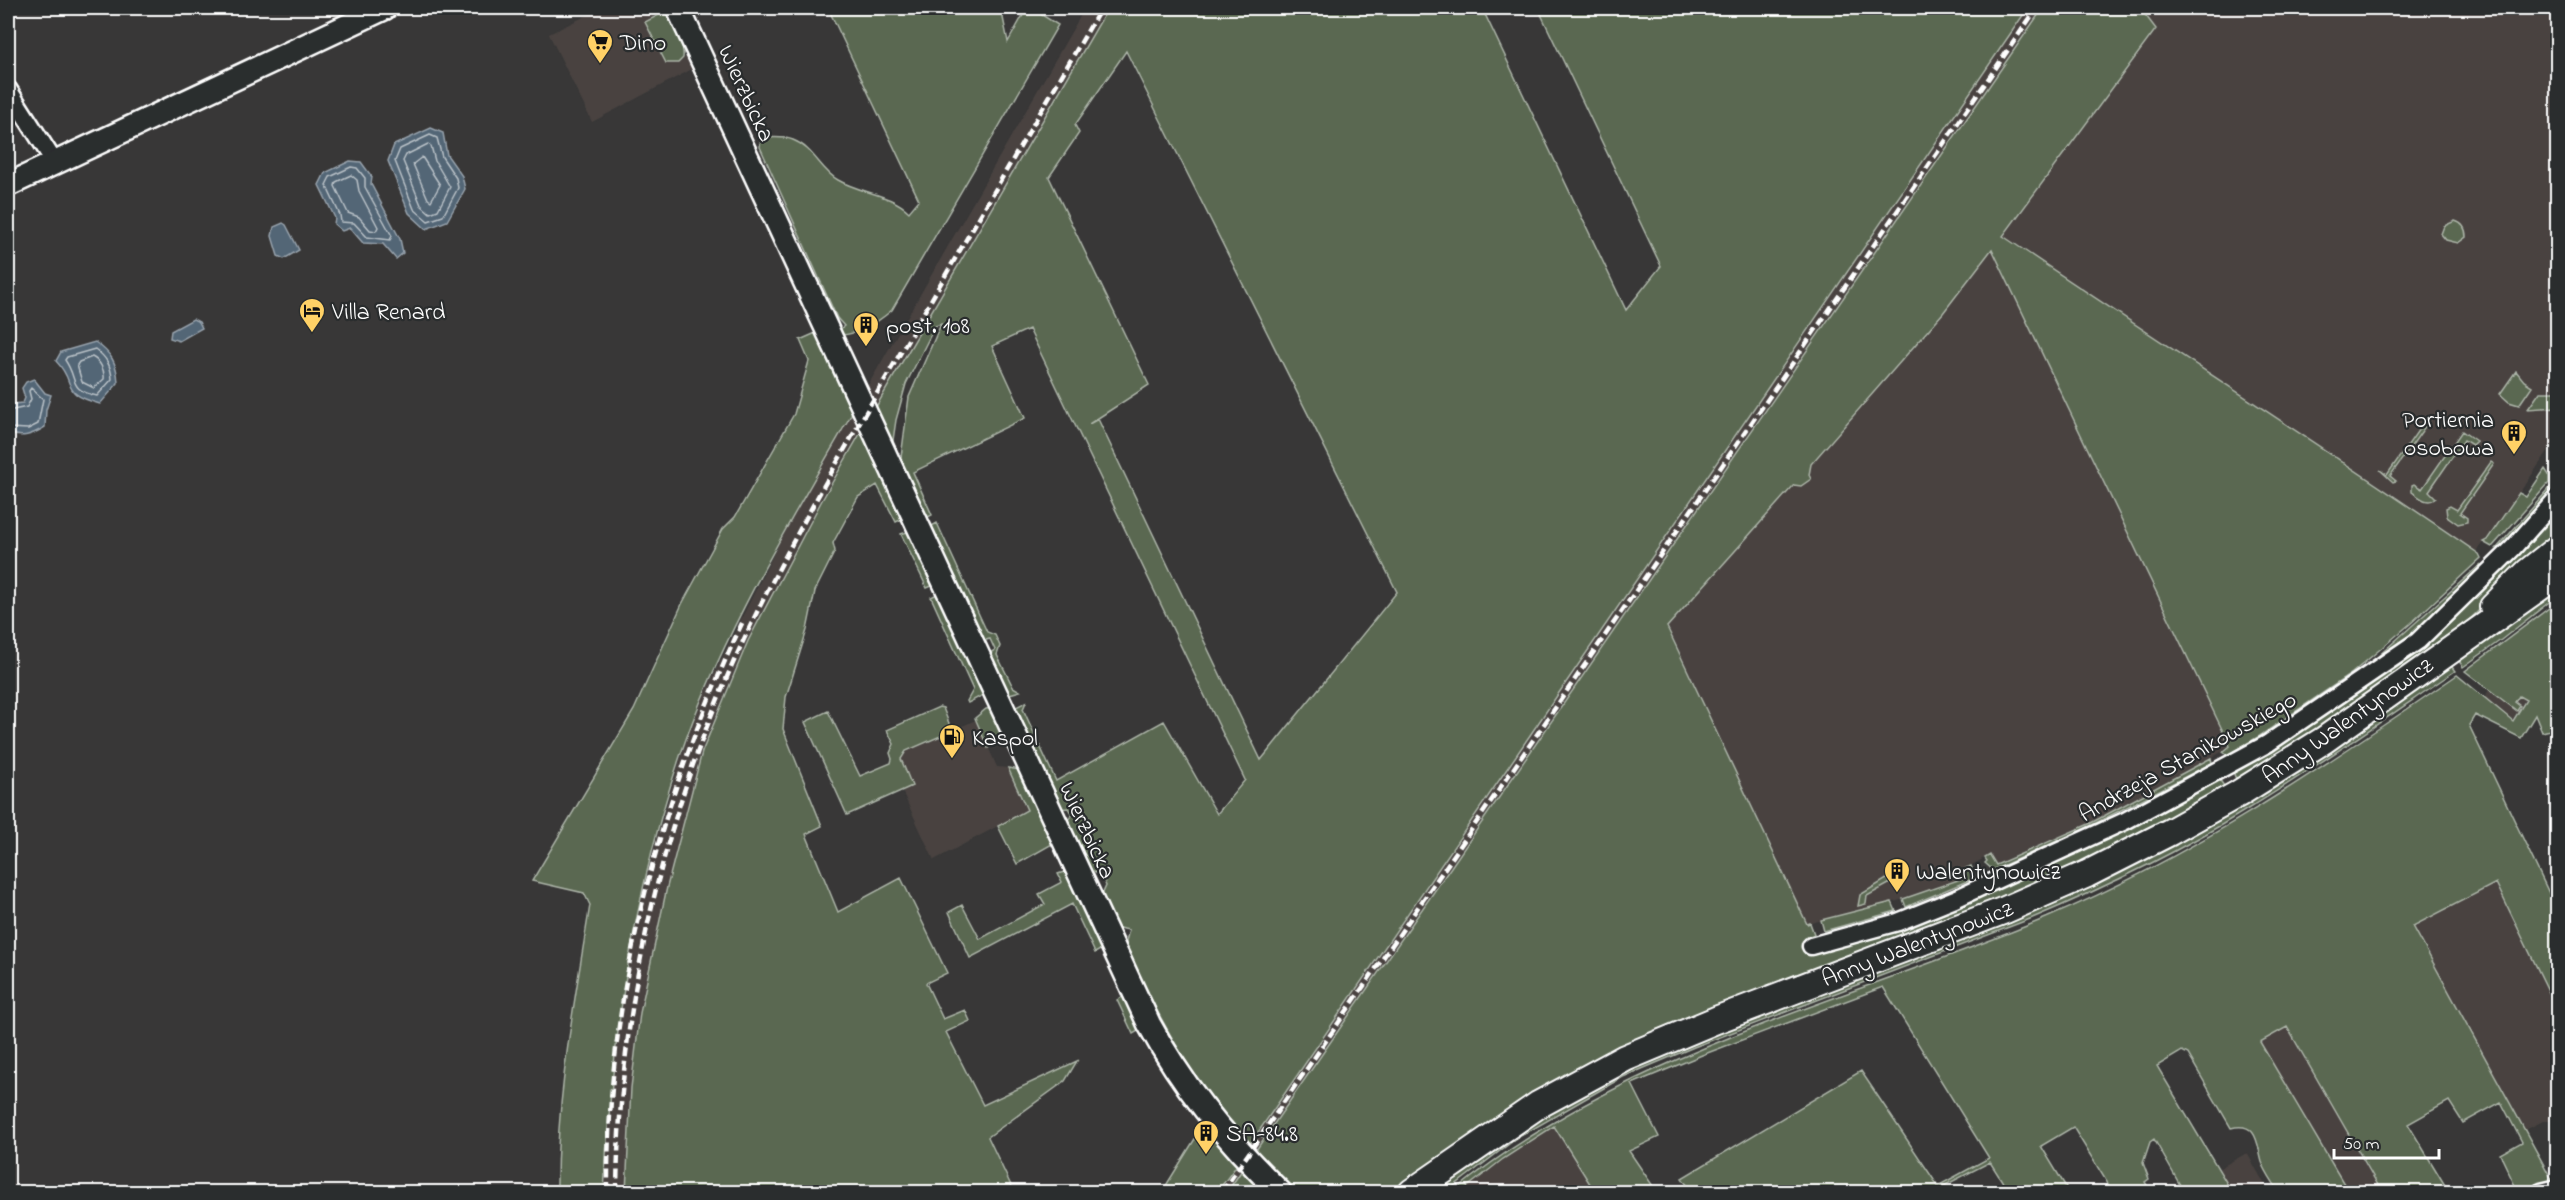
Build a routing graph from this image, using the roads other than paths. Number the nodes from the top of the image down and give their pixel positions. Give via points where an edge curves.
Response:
1 (385, 8) edge
2 (678, 8) edge
3 (8, 89) edge
4 (55, 163) junction
5 (8, 185) edge
6 (2558, 497) edge
7 (2558, 548) edge
8 (2558, 574) edge
9 (2445, 653) junction
10 (1811, 946) dead end
11 (1469, 1153) junction
12 (2558, 1188) edge
13 (1280, 1192) edge
14 (1412, 1192) edge
15 (1426, 1192) edge
16 (2541, 1192) edge

1 - 4 main road
2 - 13 main road, Wierzbicka via 1149,1024 1212,1119
3 - 4 street
4 - 5 main road
6 - 10 street, Andrzeja Stanikowskiego via 2513,548 2418,641 2267,744 2125,821 1963,896 1898,922
7 - 9 main road, Anny Walentynowicz
8 - 9 main road, Anny Walentynowicz
9 - 11 main road, Anny Walentynowicz via 2284,766 2153,841 2006,910 1639,1051 1559,1092
11 - 14 main road, Anny Walentynowicz
11 - 15 main road, Anny Walentynowicz
12 - 16 street

